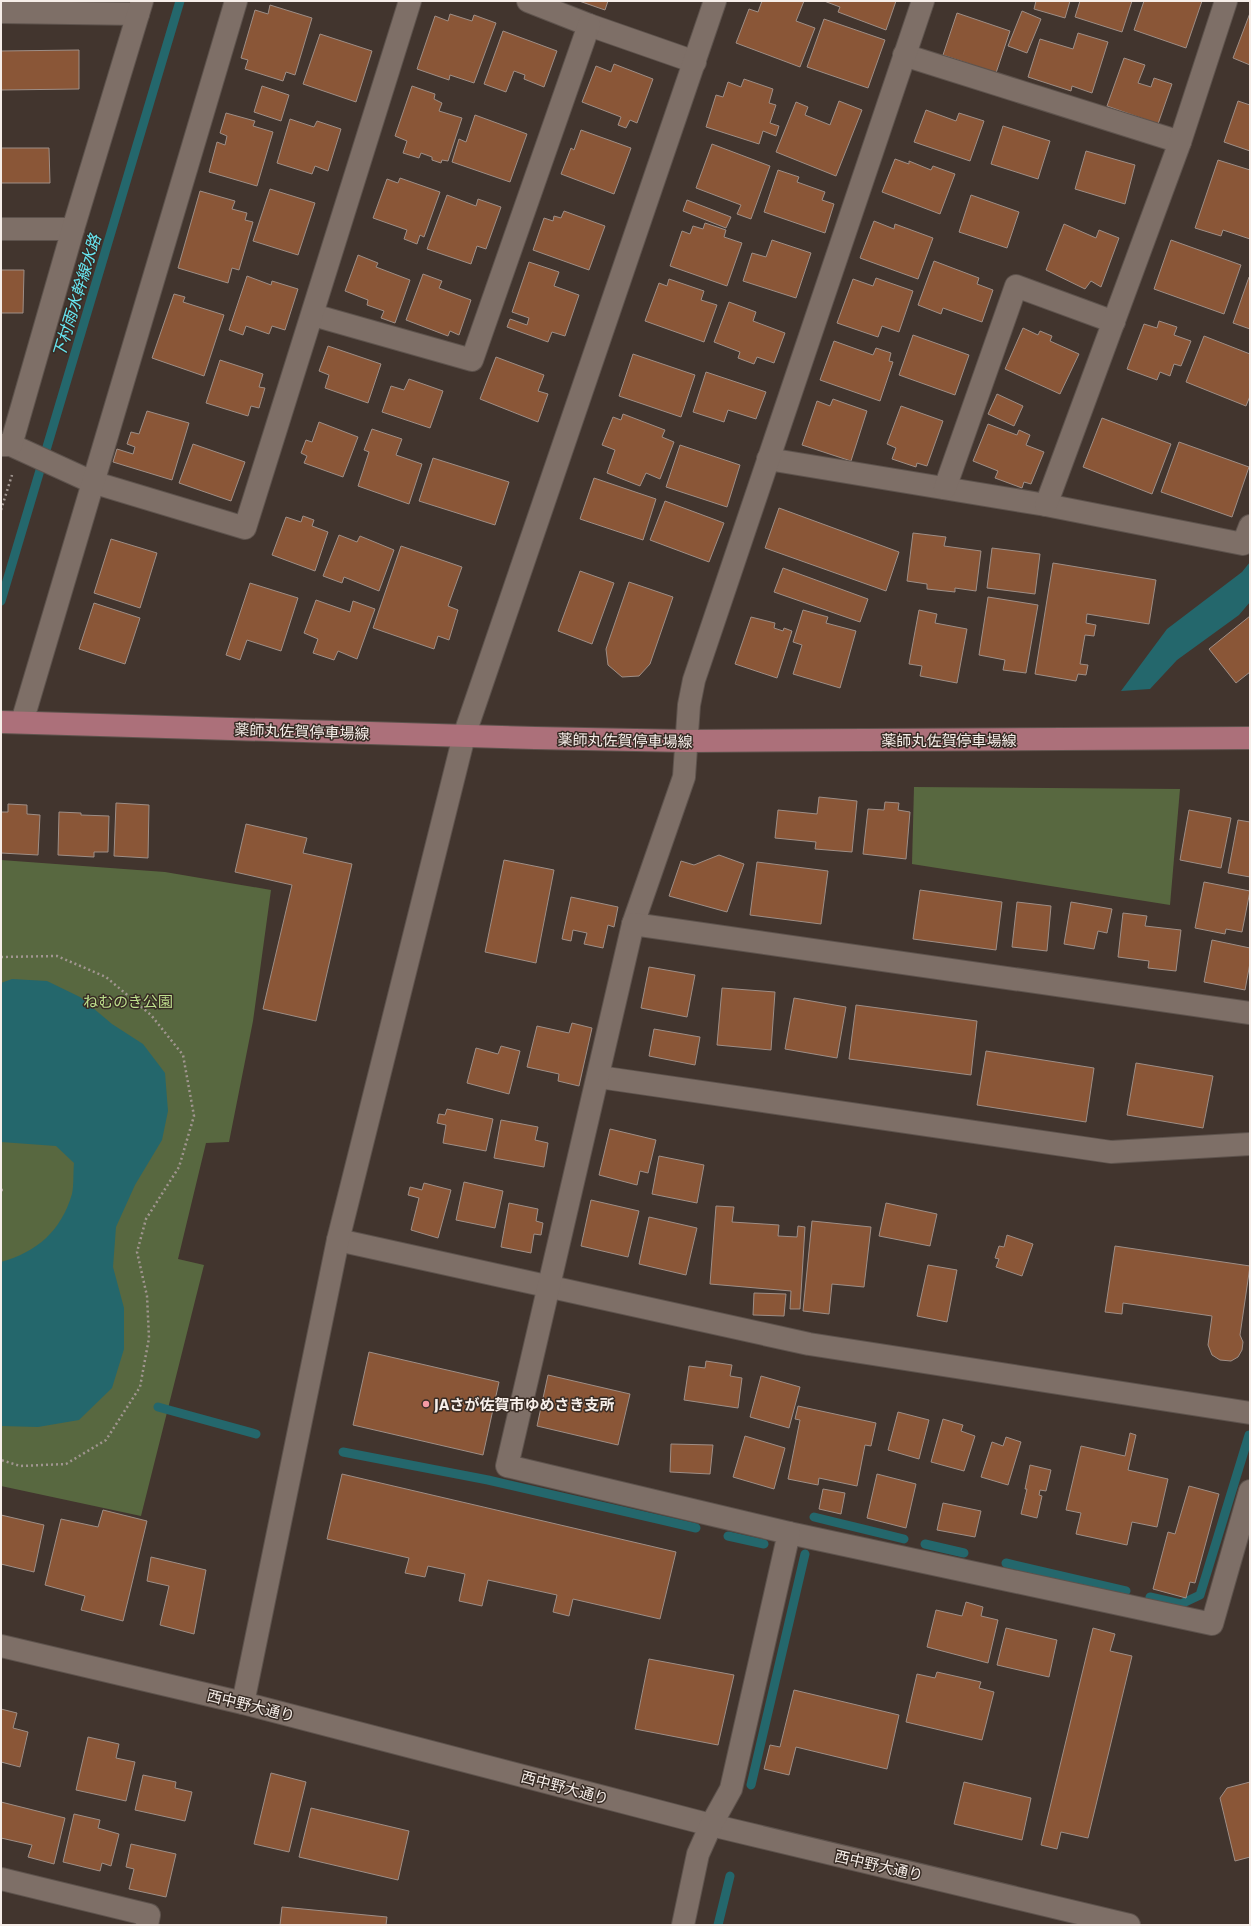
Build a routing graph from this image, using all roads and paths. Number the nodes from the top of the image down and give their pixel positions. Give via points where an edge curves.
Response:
1 (236, 1) edge
2 (410, 1) edge
3 (532, 1) edge
4 (715, 1) edge
5 (923, 1) edge
6 (1226, 1) edge
7 (140, 8) edge
8 (1, 12) edge
9 (589, 25) junction
10 (904, 55) junction
11 (695, 62) junction
12 (1180, 142) junction
13 (1, 229) edge
14 (72, 229) junction
15 (313, 315) junction
16 (1114, 322) junction
17 (6, 445) edge
18 (768, 459) junction
19 (92, 482) junction
20 (945, 488) junction
21 (1046, 505) junction
22 (1, 510) edge
23 (1250, 526) edge
24 (9, 722) edge
25 (464, 736) junction
26 (1250, 738) edge
27 (686, 741) junction
28 (633, 924) junction
29 (1, 957) edge
30 (1250, 1013) edge
31 (599, 1077) junction
32 (1250, 1144) edge
33 (338, 1240) junction
34 (549, 1287) junction
35 (1250, 1412) edge
36 (1, 1460) edge
37 (1250, 1491) edge
38 (789, 1533) junction
39 (1, 1646) edge
40 (243, 1703) junction
41 (711, 1825) junction
42 (1, 1879) edge
43 (147, 1925) edge
44 (683, 1925) edge
45 (1129, 1925) edge

1 - 19 street
2 - 15 street
3 - 9 street
4 - 11 street
5 - 10 street
6 - 12 street
7 - 8 street
7 - 14 street
9 - 11 street
9 - 15 street via 472,360
10 - 12 street
10 - 18 street
11 - 25 street
12 - 16 street
13 - 14 street
14 - 17 street
15 - 19 street via 245,528
16 - 20 street via 1016,286
16 - 21 street
17 - 19 street
17 - 22 path via 15,464
18 - 20 street
18 - 27 street via 694,680
19 - 24 street
20 - 21 street
21 - 23 street via 1243,544
24 - 25 main road, 薬師丸佐賀停車場線
25 - 27 main road, 薬師丸佐賀停車場線
25 - 33 street
26 - 27 main road, 薬師丸佐賀停車場線
27 - 28 street via 684,777
28 - 30 street
28 - 31 street
29 - 36 path via 57,956 106,977 151,1015 183,1055 194,1116 179,1167 146,1219 137,1252 147,1296 149,1338 140,1387 106,1440 66,1464 20,1466
31 - 32 street via 1111,1152
31 - 34 street
33 - 34 street
33 - 40 street
34 - 35 street via 809,1344
34 - 38 street via 508,1466
37 - 38 street via 1212,1624
38 - 41 street via 731,1789
39 - 40 street, 西中野大通り
40 - 41 street, 西中野大通り
41 - 44 street via 698,1854
41 - 45 street, 西中野大通り
42 - 43 street via 149,1915

